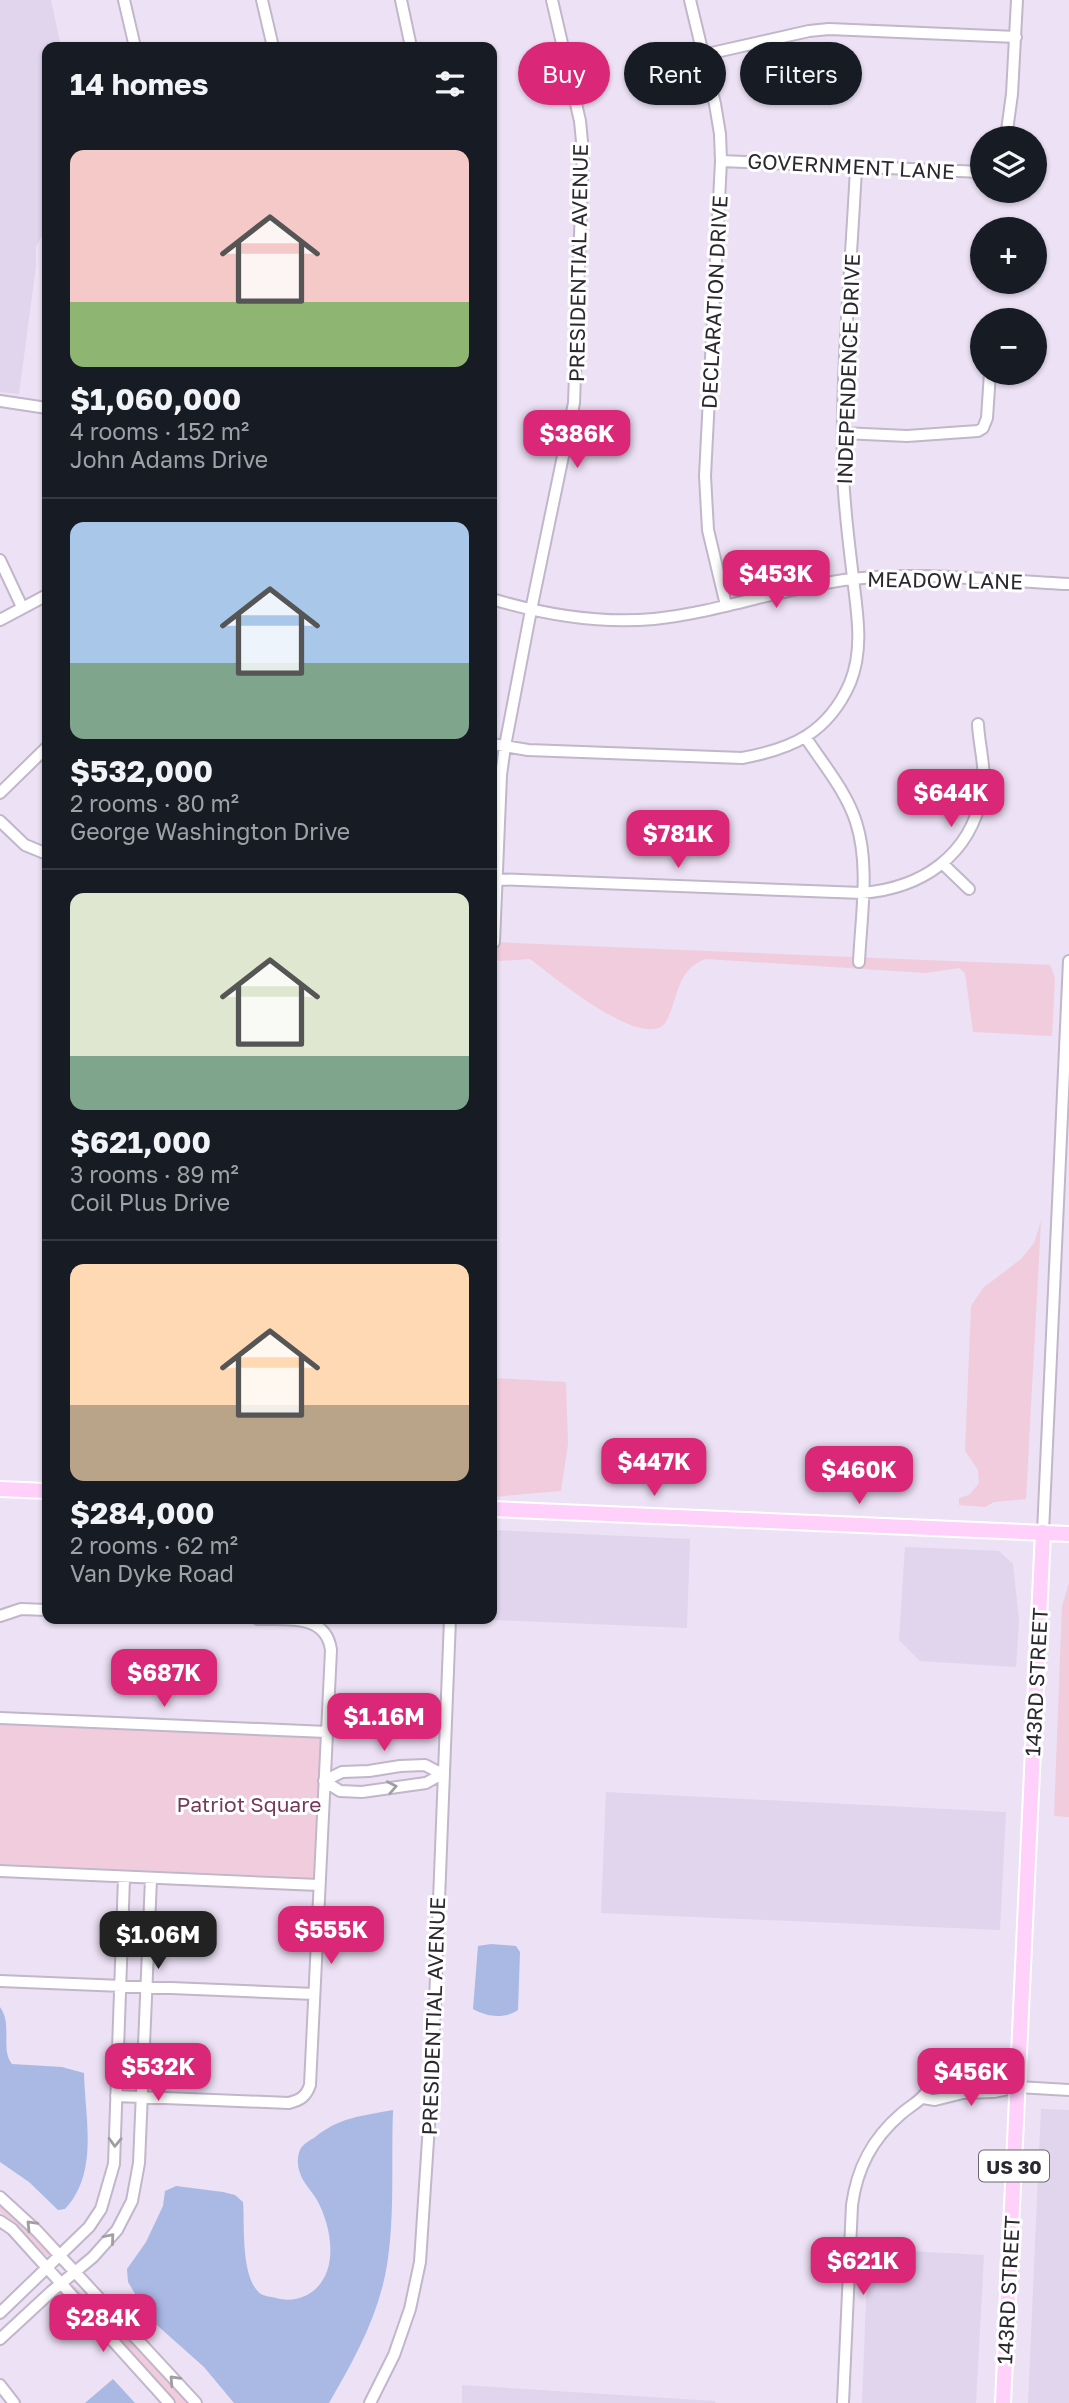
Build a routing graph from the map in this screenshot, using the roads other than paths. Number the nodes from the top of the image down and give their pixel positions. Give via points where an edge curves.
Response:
1 (124, 0) edge
2 (262, 0) edge
3 (401, 0) edge
4 (552, 0) edge
5 (690, 0) edge
6 (1017, 0) edge
7 (1016, 37) junction
8 (134, 42) edge
9 (272, 42) edge
10 (410, 42) edge
11 (700, 42) edge
12 (726, 50) edge
13 (714, 105) edge
14 (1008, 126) edge
15 (721, 161) junction
16 (856, 168) junction
17 (970, 172) edge
18 (989, 385) edge
19 (0, 401) edge
20 (42, 407) edge
21 (843, 433) junction
22 (0, 560) edge
23 (853, 579) junction
24 (1069, 584) edge
25 (42, 598) edge
26 (497, 600) edge
27 (726, 605) junction
28 (23, 607) junction
29 (531, 610) junction
30 (0, 620) edge
31 (978, 724) dead end
32 (806, 738) junction
33 (497, 745) edge
34 (505, 746) junction
35 (42, 752) edge
36 (0, 793) edge
37 (0, 821) edge
38 (497, 834) edge
39 (42, 852) edge
40 (943, 864) junction
41 (497, 879) edge
42 (969, 889) dead end
43 (862, 893) junction
44 (1069, 961) edge
45 (859, 962) dead end
46 (0, 1489) edge
47 (42, 1491) edge
48 (497, 1509) edge
49 (1043, 1532) junction
50 (1069, 1534) edge
51 (42, 1610) edge
52 (0, 1616) edge
53 (316, 1624) edge
54 (450, 1624) edge
55 (0, 1718) edge
56 (327, 1732) junction
57 (442, 1774) junction
58 (324, 1781) junction
59 (0, 1871) edge
60 (124, 1878) junction
61 (151, 1879) junction
62 (319, 1885) junction
63 (0, 1981) edge
64 (121, 1985) junction
65 (146, 1986) junction
66 (314, 1994) junction
67 (1018, 2087) junction
68 (1069, 2090) edge
69 (117, 2096) junction
70 (142, 2097) junction
71 (0, 2197) edge
72 (0, 2221) edge
73 (60, 2256) junction
74 (48, 2267) junction
75 (75, 2273) junction
76 (61, 2284) junction
77 (0, 2313) edge
78 (0, 2339) edge
79 (0, 2385) edge
80 (14, 2403) edge
81 (169, 2403) edge
82 (196, 2403) edge
83 (370, 2403) edge
84 (843, 2403) edge
85 (1003, 2403) edge

1 - 8 street
2 - 9 street
3 - 10 street
4 - 29 street, PRESIDENTIAL AVENUE via 580,121 583,206 574,403
5 - 11 street, DECLARATION DRIVE
6 - 7 street
7 - 12 street via 829,29
7 - 14 street
13 - 15 street, DECLARATION DRIVE
15 - 16 street, GOVERNMENT LANE
15 - 27 street, DECLARATION DRIVE via 705,476 708,530
16 - 17 street, GOVERNMENT LANE
16 - 21 street, INDEPENDENCE DRIVE
18 - 21 street via 986,418 978,431 907,436
19 - 20 street
21 - 23 street, INDEPENDENCE DRIVE
22 - 28 street
23 - 24 street, MEADOW LANE via 895,576
23 - 27 street, MEADOW LANE
23 - 32 street, INDEPENDENCE DRIVE via 859,650 850,683 832,712
25 - 28 street
26 - 29 street, MEADOW LANE
27 - 29 street, MEADOW LANE via 653,619 571,618
28 - 30 street
29 - 34 street, PRESIDENTIAL AVENUE
31 - 40 street via 984,765 982,793 975,819
32 - 34 street, INDEPENDENCE DRIVE via 776,752 742,758
32 - 43 street via 847,800 856,822
33 - 34 street, INDEPENDENCE DRIVE
34 - 38 street, PRESIDENTIAL AVENUE
35 - 36 street
37 - 39 street via 25,845
40 - 42 street
40 - 43 street via 905,886
41 - 43 street
43 - 45 street
44 - 49 street, 143RD STREET
46 - 47 main road
48 - 49 main road
49 - 50 main road
49 - 67 main road, 143RD STREET / US 30
51 - 52 street via 21,1609
53 - 56 street via 329,1639 331,1650
54 - 57 street, PRESIDENTIAL AVENUE
55 - 56 street
56 - 58 street
57 - 58 street via 425,1765 400,1766 342,1772
58 -> 57 street via 340,1791 362,1792 426,1783
57 - 83 street, PRESIDENTIAL AVENUE via 432,2079 420,2262 394,2355
58 - 62 street
59 - 60 street
60 - 61 street
60 - 64 street
61 - 62 street
61 - 65 street
62 - 66 street
63 - 64 street
64 - 65 street
64 - 69 street
65 - 66 street
65 - 70 street
66 - 70 street via 312,2077 300,2100
67 - 68 street
67 - 84 street via 923,2098 883,2131 866,2156 852,2205
67 - 85 main road, 143RD STREET / US 30
69 - 70 street
69 -> 73 street via 114,2164 101,2209
75 -> 70 street via 117,2230 132,2201
73 -> 71 street
72 - 74 street
73 - 74 street
73 - 75 street
74 - 76 street
74 - 77 street
75 - 76 street
82 -> 75 street
76 - 78 street
76 - 81 street
79 - 80 street

